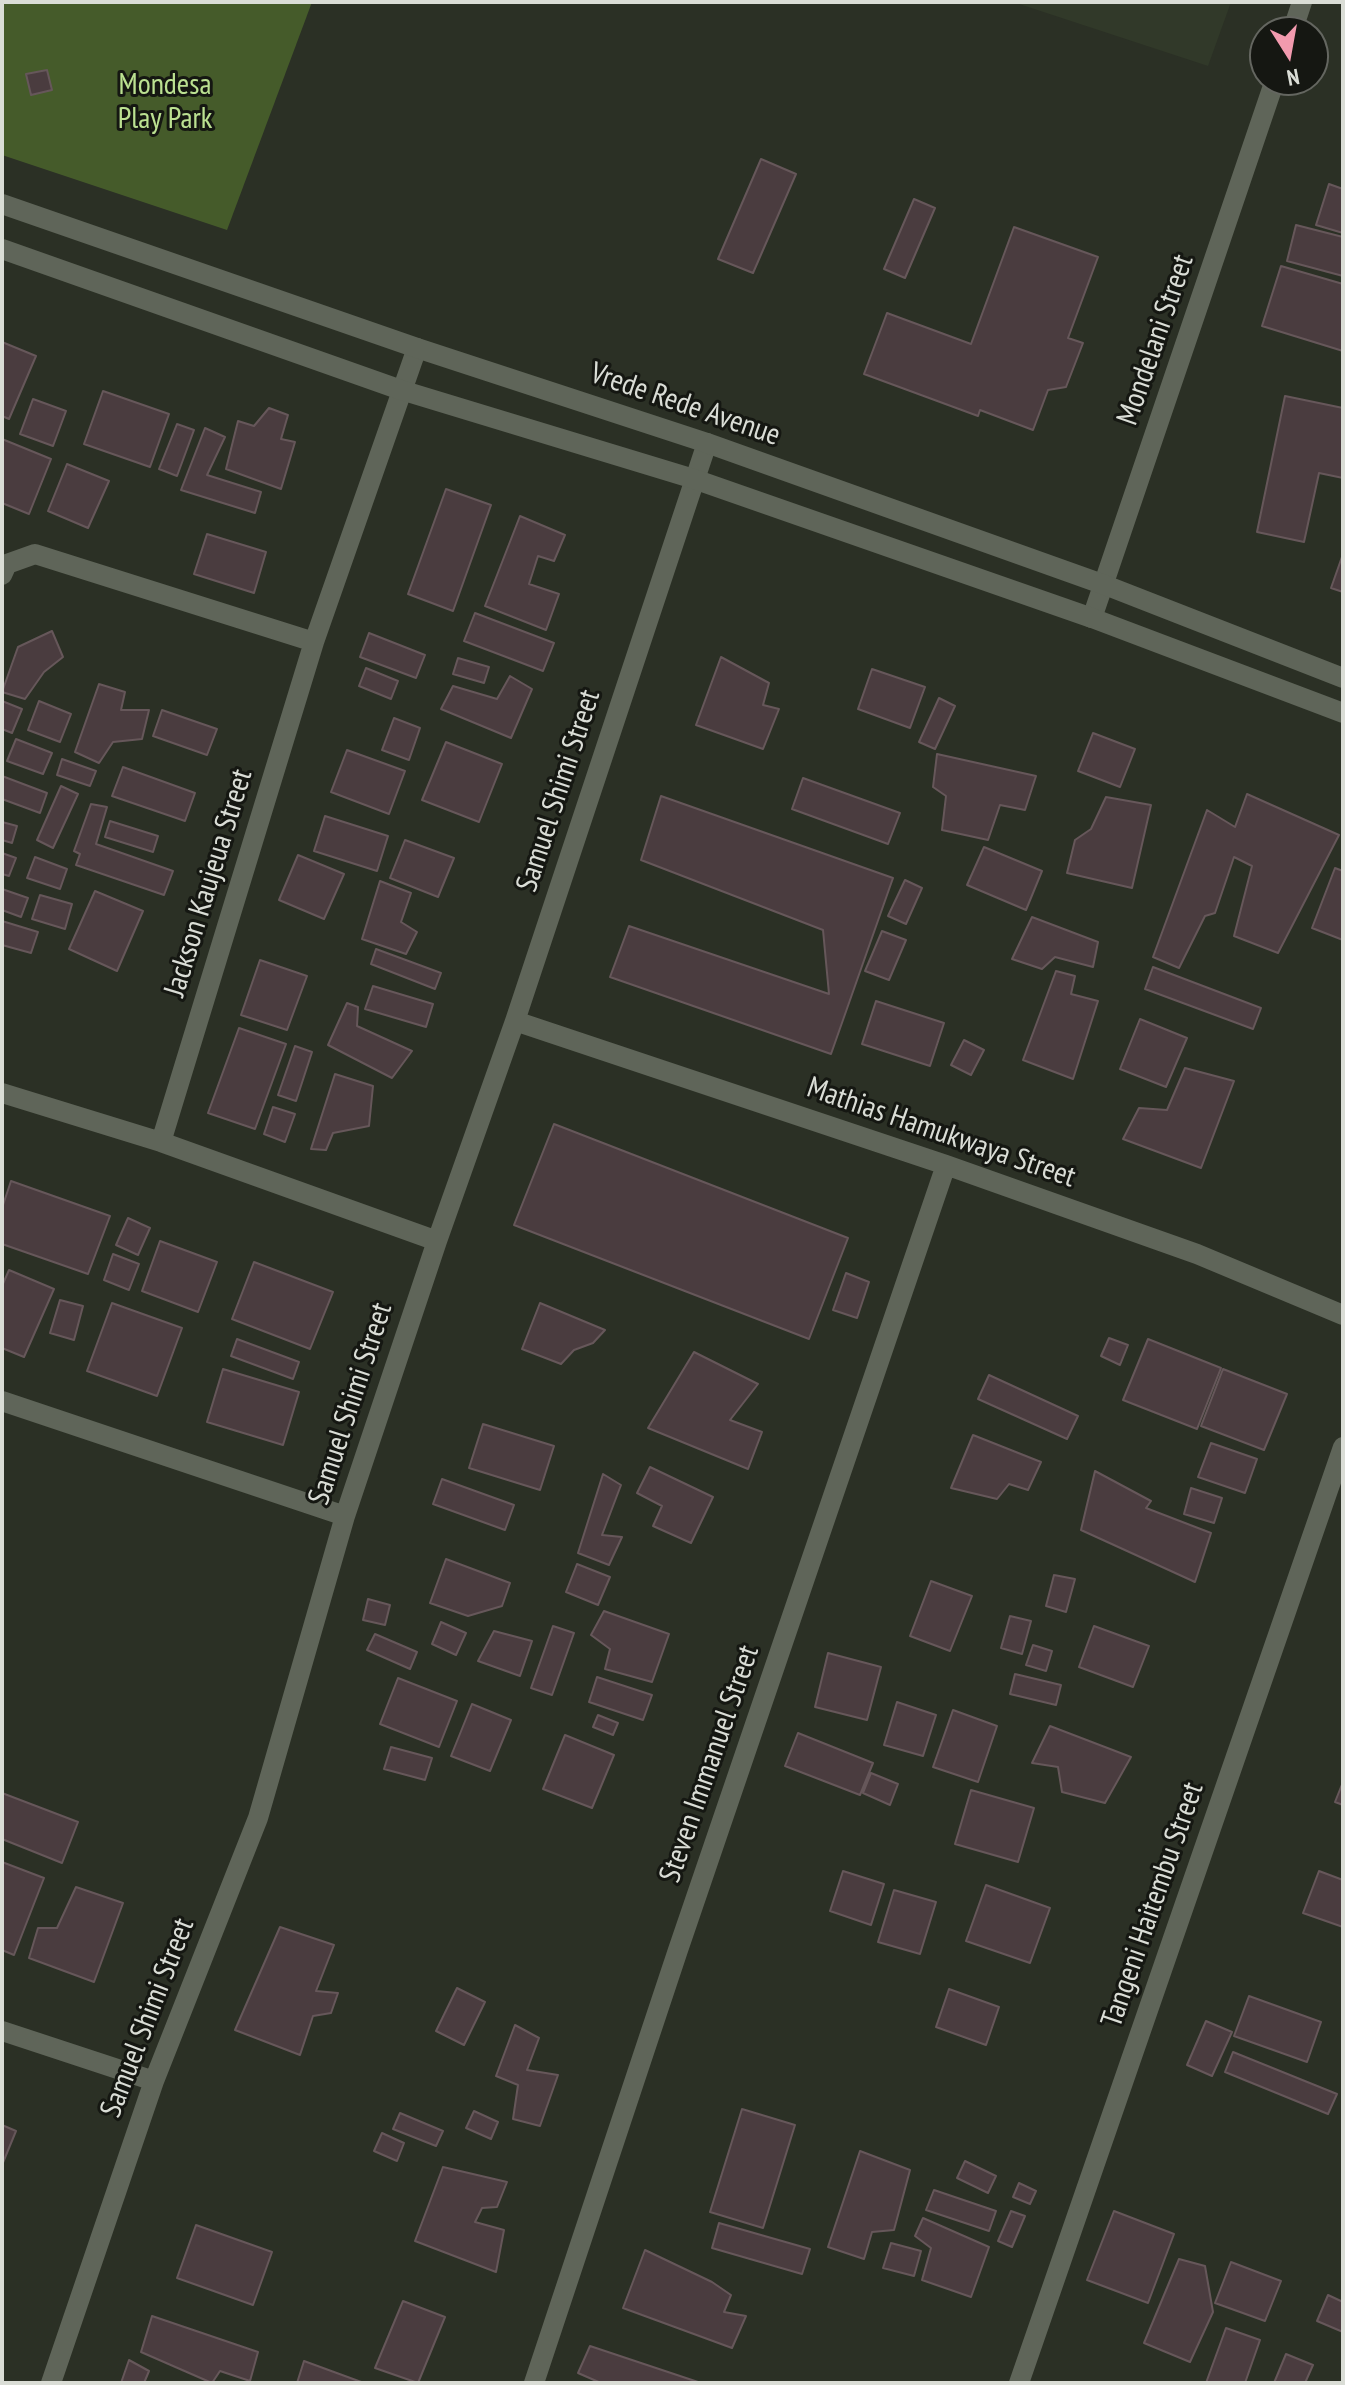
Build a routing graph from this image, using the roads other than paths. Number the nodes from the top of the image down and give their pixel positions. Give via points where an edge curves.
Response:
1 (1270, 96) edge
2 (2, 204) edge
3 (2, 249) edge
4 (417, 348) junction
5 (401, 390) junction
6 (707, 443) junction
7 (694, 479) junction
8 (2, 575) edge
9 (1105, 585) junction
10 (1092, 618) junction
11 (314, 642) junction
12 (1343, 678) edge
13 (1343, 713) edge
14 (515, 1021) junction
15 (2, 1093) edge
16 (161, 1142) junction
17 (946, 1165) junction
18 (437, 1241) junction
19 (1343, 1315) edge
20 (2, 1401) edge
21 (1343, 1447) edge
22 (345, 1516) junction
23 (2, 2031) edge
24 (154, 2081) junction
25 (51, 2383) edge
26 (534, 2383) edge
27 (1019, 2383) edge

1 - 9 street, Mondelani Street
2 - 4 street, Vrede Rede Avenue
3 - 5 street
4 - 5 street, Jackson Kaujeua Street
4 - 6 street, Vrede Rede Avenue
5 - 7 street
5 - 11 street, Jackson Kaujeua Street
6 - 7 street, Samuel Shimi Street
6 - 9 street, Vrede Rede Avenue
7 - 10 street
7 - 14 street, Samuel Shimi Street
8 - 11 street via 7,564 35,554
9 - 10 street, Mondelani Street
9 - 12 street, Vrede Rede Avenue
10 - 13 street
11 - 16 street, Jackson Kaujeua Street
14 - 17 street, Mathias Hamukwaya Street
14 - 18 street, Samuel Shimi Street
15 - 16 street
16 - 18 street
17 - 19 street, Mathias Hamukwaya Street via 1197,1254
17 - 26 street, Steven Immanuel Street
18 - 22 street, Samuel Shimi Street
20 - 22 street
21 - 27 street, Tangeni Haitembu Street
22 - 24 street, Samuel Shimi Street via 258,1818
23 - 24 street
24 - 25 street, Samuel Shimi Street

